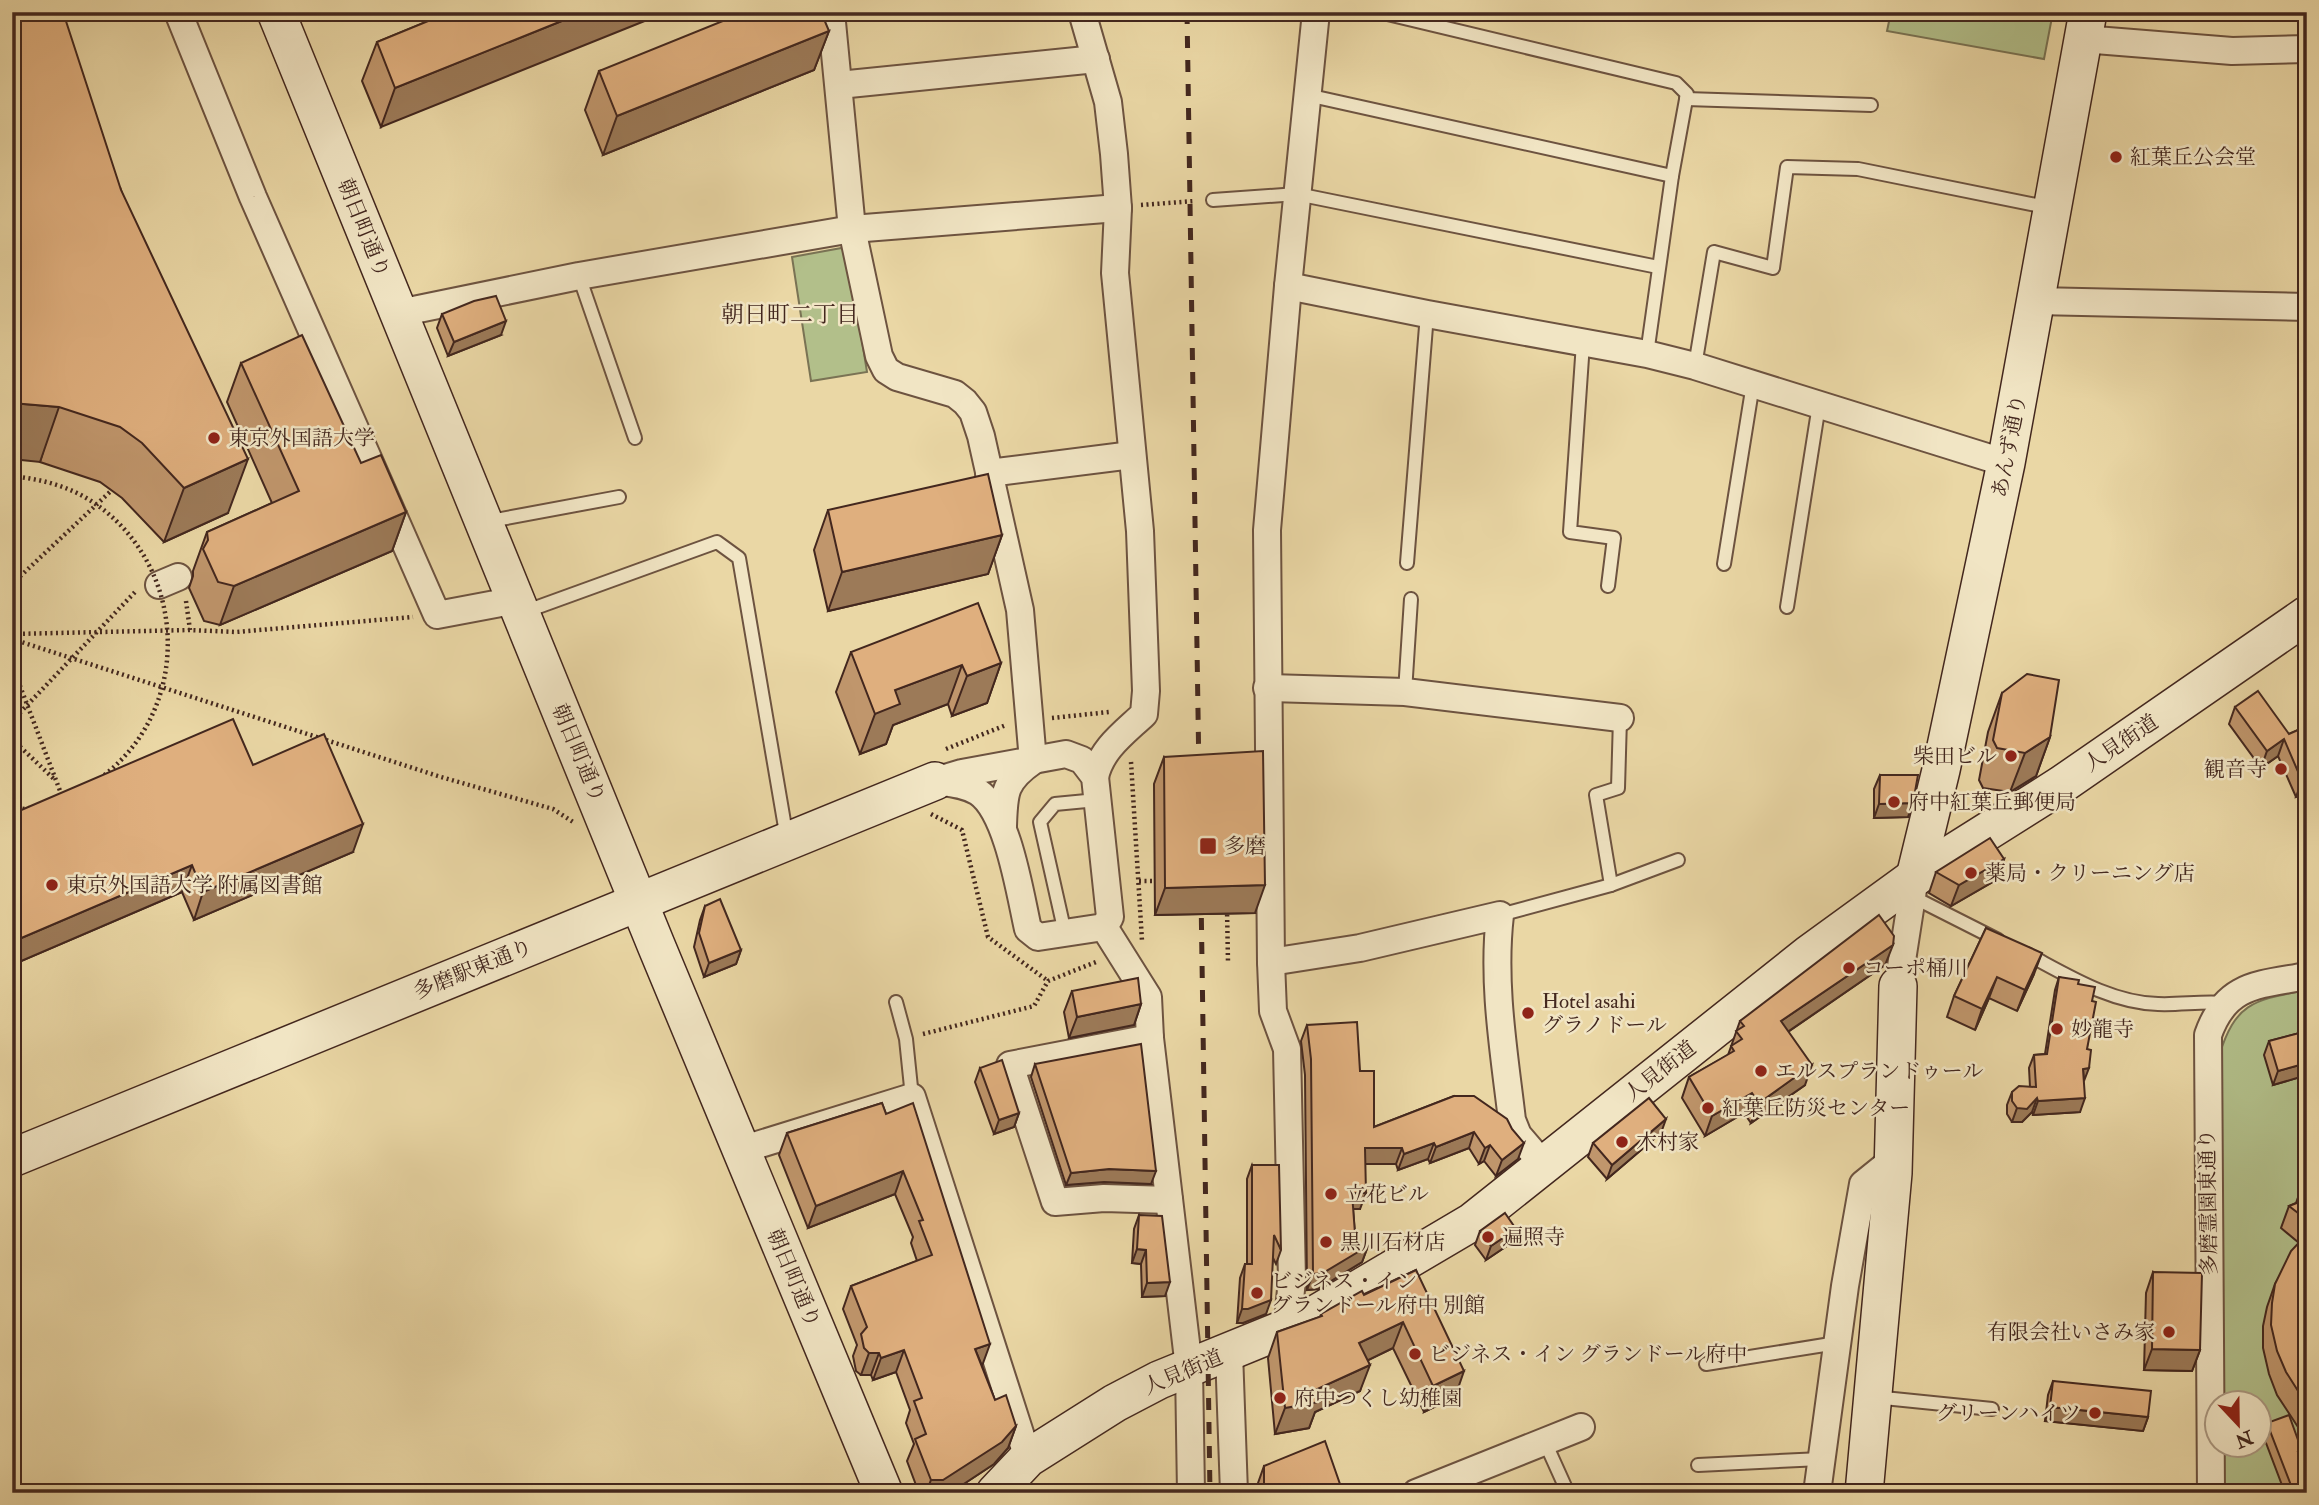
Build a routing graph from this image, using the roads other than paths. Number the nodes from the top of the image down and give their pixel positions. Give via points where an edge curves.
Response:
1 (178, 12) edge
2 (276, 12) edge
3 (831, 12) edge
4 (1082, 12) edge
5 (1316, 12) edge
6 (1379, 12) edge
7 (2085, 26) edge
8 (2307, 50) edge
9 (1097, 59) junction
10 (839, 85) junction
11 (1307, 95) junction
12 (1686, 99) junction
13 (1871, 105) dead end
14 (1672, 176) junction
15 (1297, 194) junction
16 (1213, 200) road end
17 (1118, 208) junction
18 (2053, 208) junction
19 (852, 229) junction
20 (1658, 267) junction
21 (579, 276) junction
22 (1287, 286) junction
23 (2036, 301) junction
24 (2307, 307) edge
25 (399, 313) junction
26 (1427, 314) junction
27 (1583, 343) junction
28 (1647, 354) junction
29 (1695, 366) junction
30 (1753, 384) junction
31 (1819, 405) junction
32 (635, 438) dead end
33 (1132, 455) junction
34 (2006, 464) junction
35 (989, 473) junction
36 (619, 497) dead end
37 (485, 522) junction
38 (1407, 563) dead end
39 (1724, 564) dead end
40 (1608, 586) dead end
41 (1411, 598) dead end
42 (519, 606) junction
43 (1787, 607) dead end
44 (2307, 615) edge
45 (1267, 688) junction
46 (1405, 692) junction
47 (1620, 718) joint
48 (1120, 727) junction
49 (1066, 754) junction
50 (1033, 761) junction
51 (1941, 770) junction
52 (934, 782) junction
53 (1096, 788) junction
54 (1003, 826) junction
55 (1985, 832) junction
56 (787, 842) junction
57 (1678, 860) dead end
58 (1611, 885) junction
59 (1913, 886) junction
60 (639, 902) junction
61 (1500, 915) junction
62 (1104, 927) junction
63 (1065, 933) junction
64 (1271, 962) junction
65 (2307, 976) edge
66 (1898, 986) joint
67 (896, 1002) dead end
68 (2224, 1003) junction
69 (1150, 1038) junction
70 (912, 1097) junction
71 (741, 1150) junction
72 (12, 1158) edge
73 (1894, 1159) junction
74 (1542, 1163) junction
75 (1169, 1200) junction
76 (1287, 1329) junction
77 (1837, 1343) junction
78 (1228, 1352) junction
79 (1706, 1364) dead end
80 (1189, 1368) junction
81 (1874, 1396) junction
82 (1992, 1409) dead end
83 (1581, 1427) dead end
84 (1545, 1442) junction
85 (1028, 1458) junction
86 (1821, 1459) junction
87 (1699, 1465) dead end
88 (1457, 1485) edge
89 (884, 1493) edge
90 (995, 1493) edge
91 (1191, 1493) edge
92 (1234, 1493) edge
93 (1416, 1493) edge
94 (1568, 1493) edge
95 (1817, 1493) edge
96 (1864, 1493) edge
97 (2211, 1493) edge

1 - 42 street via 253,197 437,615
2 - 25 street, 朝日町通り
3 - 10 street
4 - 9 street
5 - 11 street
6 - 12 lane via 1676,83
7 - 8 street via 2232,51
7 - 18 street, あんず通り
9 - 10 street
9 - 17 street via 1108,102
10 - 19 street
11 - 14 lane
11 - 15 street
12 - 13 lane
12 - 14 lane
14 - 20 lane
15 - 16 lane
15 - 20 lane
15 - 22 street
17 - 19 street
17 - 33 street via 1115,273
18 - 23 street, あんず通り
18 - 29 lane via 1858,169 1787,167 1773,268 1714,252
19 - 21 street
19 - 35 street via 878,356 886,370 955,394 965,402 973,412
20 - 28 lane
21 - 25 street
21 - 32 lane
22 - 26 street
22 - 45 street via 1266,530
23 - 24 street
23 - 34 street, あんず通り
25 - 37 street, 朝日町通り
26 - 27 street
26 - 38 lane
27 - 28 street
27 - 40 lane via 1570,533 1614,538
28 - 29 street
29 - 30 street
30 - 31 street
30 - 39 lane
31 - 34 street
31 - 43 lane
33 - 35 street
33 - 48 street via 1146,691 1144,714
34 - 51 street, あんず通り
35 - 50 street via 1020,610
36 - 37 lane
37 - 42 street, 朝日町通り
41 - 46 lane
42 - 56 lane via 717,542 739,558
42 - 60 street, 朝日町通り
44 - 55 street, 人見街道
45 - 46 street
45 - 64 street
46 - 47 street
47 - 58 lane via 1618,788 1596,795
48 - 49 street via 1086,749
48 - 53 street via 1098,764
49 - 50 street
49 - 53 street via 1082,760
50 - 52 street
50 - 54 street via 1009,781
51 - 55 street via 1963,824
51 - 59 street, あんず通り
52 - 54 street via 978,792
52 - 56 street, 多磨駅東通り
53 - 62 street via 1110,917
53 - 63 lane via 1055,804 1040,822
54 - 63 street via 1028,929 1038,937
55 - 59 street, 人見街道
56 - 60 street, 多磨駅東通り
57 - 58 lane
58 - 61 lane
59 - 66 street
59 - 68 lane via 2013,947 2123,999 2158,1004
59 - 74 street, 人見街道 via 1809,954
60 - 71 street, 朝日町通り
60 - 72 street, 多磨駅東通り
61 - 64 street via 1360,948
61 - 74 street via 1499,1010 1512,1120 1518,1135
62 - 63 street
62 - 69 street via 1148,997
64 - 76 street via 1273,1011 1287,1049 1292,1280
65 - 68 street via 2259,985
66 - 73 street
67 - 70 lane via 906,1039
68 - 97 street, 多磨霊園東通り via 2208,1035 2207,1056
69 - 75 street
69 - 75 street via 1010,1065 1055,1202
70 - 71 street
70 - 85 street
71 - 89 street, 朝日町通り
73 - 77 street via 1863,1184
73 - 81 street
74 - 76 street, 人見街道 via 1472,1222
75 - 80 street
76 - 78 street, 人見街道
77 - 79 lane
77 - 86 street
78 - 80 street, 人見街道
78 - 92 street
80 - 85 street, 人見街道 via 1115,1403
80 - 91 street
81 - 82 lane
81 - 96 street
83 - 84 street
84 - 88 street
84 - 94 lane
85 - 90 street, 人見街道
86 - 87 lane
86 - 95 street
88 - 93 street

